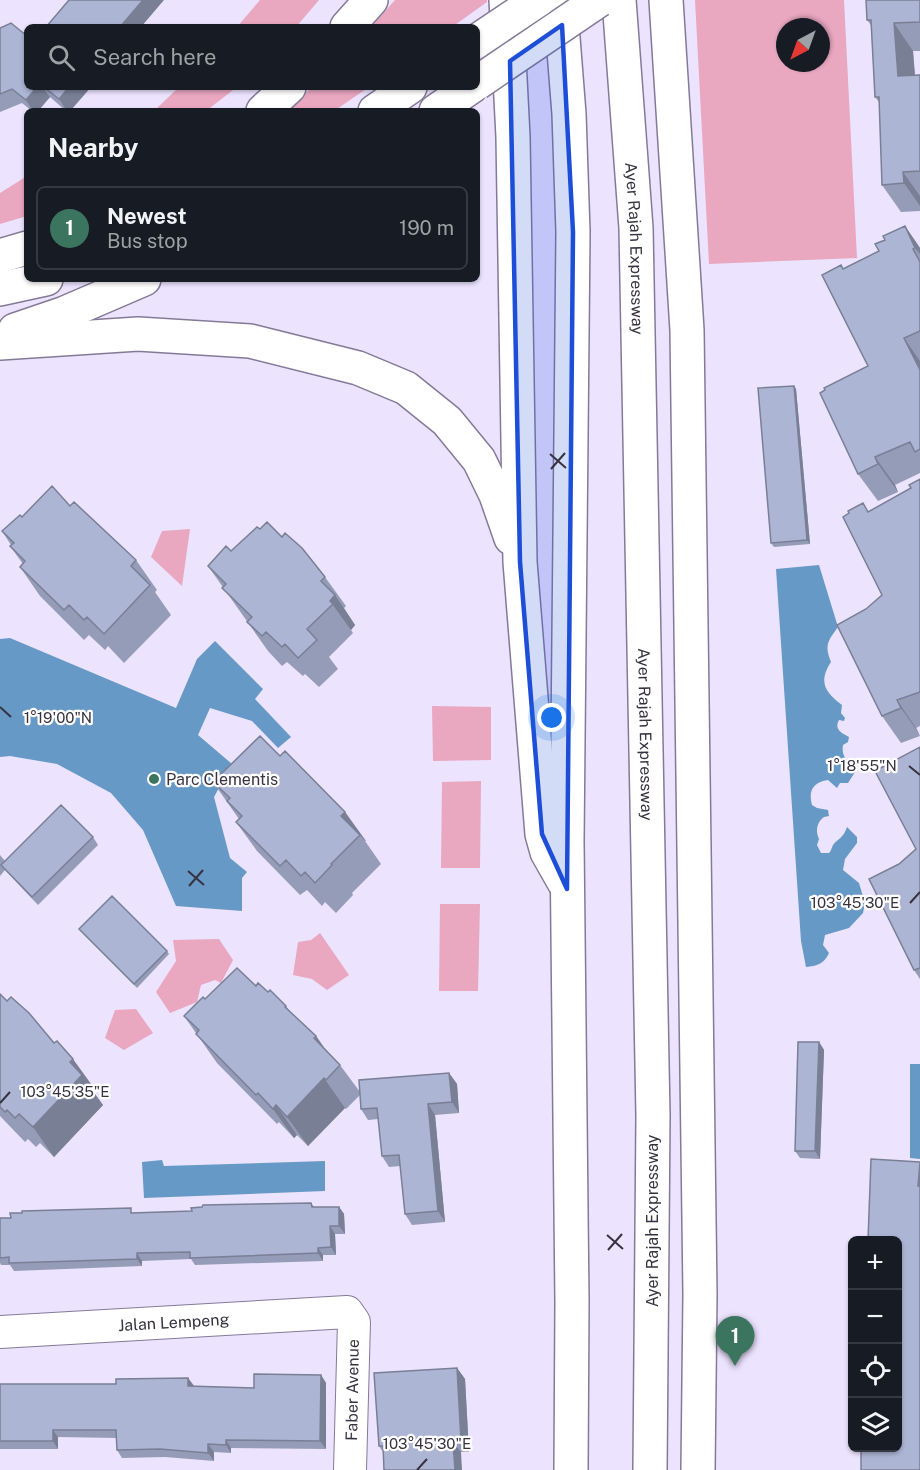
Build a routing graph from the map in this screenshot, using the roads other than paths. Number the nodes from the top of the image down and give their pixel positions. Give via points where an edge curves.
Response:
1 (371, 0) edge
2 (506, 0) edge
3 (538, 0) edge
4 (560, 0) edge
5 (599, 0) edge
6 (619, 0) edge
7 (666, 0) edge
8 (349, 24) edge
9 (480, 39) edge
10 (480, 81) edge
11 (286, 90) edge
12 (406, 90) edge
13 (467, 90) edge
14 (266, 108) edge
15 (379, 108) edge
16 (440, 108) edge
17 (24, 249) edge
18 (0, 256) edge
19 (32, 282) edge
20 (137, 282) edge
21 (0, 289) edge
22 (0, 335) edge
23 (0, 343) edge
24 (520, 562) junction
25 (567, 889) junction
26 (347, 1312) joint
27 (0, 1332) edge
28 (350, 1470) edge
29 (571, 1470) edge
30 (650, 1470) edge
31 (698, 1470) edge

1 - 8 highway
2 - 24 highway via 513,136
3 - 9 highway, bridge
4 - 25 highway via 573,232
5 - 10 highway, bridge
6 - 30 highway, Ayer Rajah Expressway via 636,240 653,1116
7 - 31 highway via 687,330 700,1294
11 - 14 highway
12 - 15 highway
13 - 16 highway
17 - 18 highway
19 - 21 highway
20 - 22 highway
23 - 24 highway via 138,334 250,341 358,368 406,388 447,421 478,460 496,495
24 - 25 highway via 542,834
25 - 29 highway
26 - 27 street, Jalan Lempeng
26 - 28 street, Faber Avenue via 354,1322

